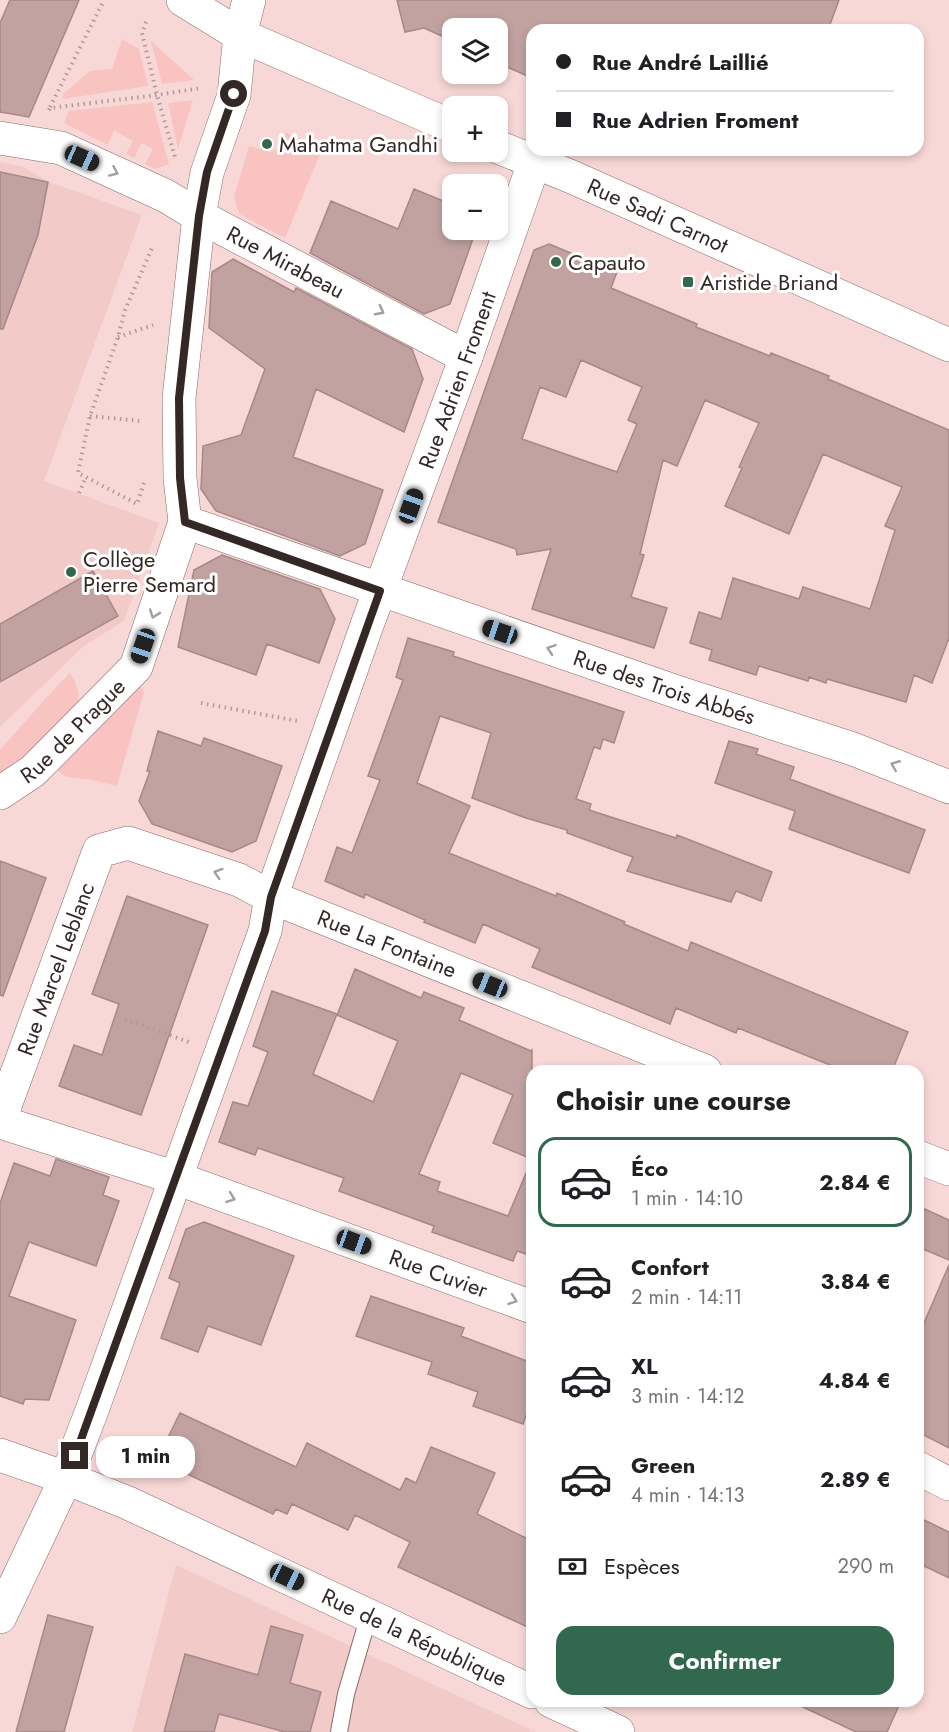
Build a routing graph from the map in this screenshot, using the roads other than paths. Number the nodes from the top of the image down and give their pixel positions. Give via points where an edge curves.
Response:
1 (183, 0) edge
2 (249, 0) edge
3 (240, 35) junction
4 (442, 122) edge
5 (0, 138) edge
6 (508, 151) edge
7 (534, 163) junction
8 (199, 216) junction
9 (949, 345) edge
10 (466, 357) junction
11 (185, 522) junction
12 (380, 591) junction
13 (949, 787) edge
14 (0, 793) edge
15 (99, 851) joint
16 (271, 897) junction
17 (690, 1065) edge
18 (0, 1121) edge
19 (924, 1159) edge
20 (949, 1169) edge
21 (176, 1178) junction
22 (526, 1305) edge
23 (0, 1455) edge
24 (924, 1471) edge
25 (66, 1478) junction
26 (949, 1484) edge
27 (369, 1616) junction
28 (0, 1617) edge
29 (526, 1689) edge
30 (564, 1707) edge
31 (339, 1732) edge
32 (618, 1732) edge

1 - 3 street
2 - 3 street
3 - 4 street
3 - 8 street via 234,94 207,172
5 -> 8 street, Rue Mirabeau via 61,148 166,196
6 - 7 street, Rue Sadi Carnot
7 - 9 street, Rue Sadi Carnot
7 - 10 street, Rue Adrien Froment
8 -> 10 street, Rue Mirabeau
8 - 11 street via 179,398
10 - 12 street, Rue Adrien Froment
11 - 12 street, Rue des Trois Abbés
11 -> 14 street, Rue de Prague via 136,668 33,771
13 -> 12 street, Rue des Trois Abbés via 853,749
12 - 16 street, Rue Adrien Froment
16 -> 15 street, Rue La Fontaine via 239,880 128,843
15 - 18 street, Rue Marcel Leblanc
16 - 17 street, Rue La Fontaine
16 - 21 street, Rue Adrien Froment via 265,931
18 - 21 street, Rue Cuvier
19 - 20 street
21 -> 22 street, Rue Cuvier
21 - 25 street, Rue Adrien Froment
23 - 25 street, Rue de la République
24 - 26 street
25 - 27 street, Rue de la République
25 - 28 street, Rue Adrien Froment
27 - 29 street, Rue de la République
27 - 31 lane
30 - 32 street

